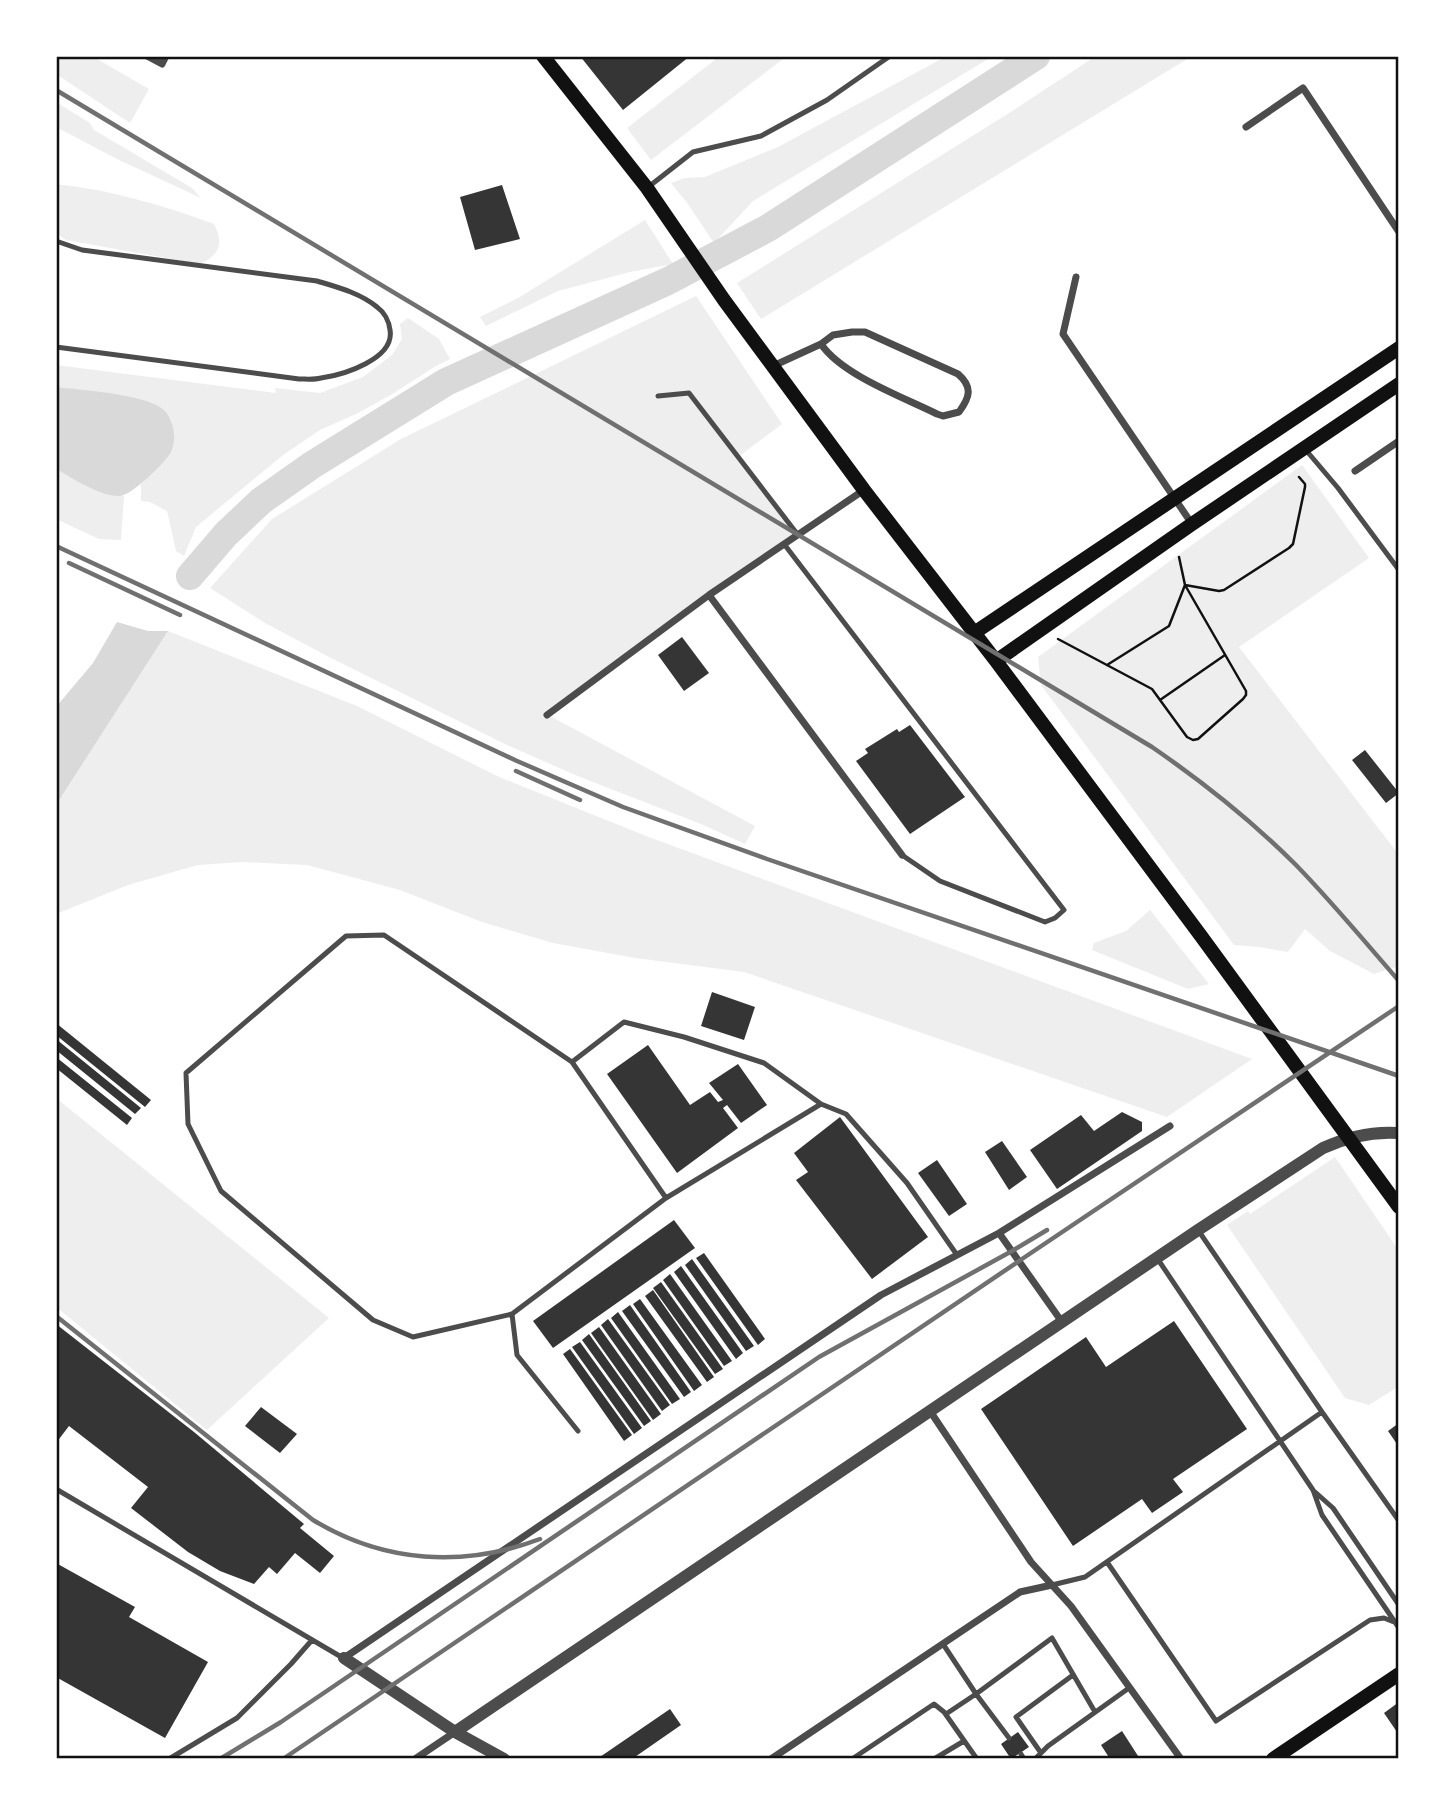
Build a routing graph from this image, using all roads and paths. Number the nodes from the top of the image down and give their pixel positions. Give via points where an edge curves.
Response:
1 (148, 56) edge
2 (166, 56) edge
3 (543, 56) edge
4 (890, 56) edge
5 (1246, 127) dead end
6 (647, 188) junction
7 (1399, 232) edge
8 (56, 241) edge
9 (1076, 277) dead end
10 (821, 344) junction
11 (56, 347) edge
12 (1399, 348) edge
13 (773, 366) junction
14 (1399, 384) edge
15 (658, 396) dead end
16 (1399, 441) edge
17 (1305, 449) junction
18 (1355, 471) dead end
19 (1299, 477) dead end
20 (864, 490) junction
21 (1176, 498) junction
22 (1192, 524) junction
23 (798, 535) junction
24 (784, 544) junction
25 (1179, 558) dead end
26 (1399, 570) edge
27 (1185, 585) junction
28 (709, 595) junction
29 (974, 633) junction
30 (1058, 639) dead end
31 (1225, 655) junction
32 (996, 661) junction
33 (1107, 665) junction
34 (1160, 700) junction
35 (547, 715) dead end
36 (902, 855) joint
37 (572, 1062) junction
38 (821, 1104) junction
39 (1170, 1126) dead end
40 (1398, 1130) edge
41 (666, 1198) junction
42 (1399, 1207) edge
43 (1198, 1230) junction
44 (999, 1233) junction
45 (957, 1255) junction
46 (1157, 1258) junction
47 (512, 1314) junction
48 (1062, 1322) junction
49 (930, 1411) junction
50 (1322, 1412) junction
51 (578, 1431) dead end
52 (1281, 1442) junction
53 (56, 1489) edge
54 (1313, 1490) junction
55 (1399, 1521) edge
56 (1351, 1535) junction
57 (1340, 1542) junction
58 (1107, 1562) junction
59 (1052, 1585) junction
60 (1399, 1605) edge
61 (1394, 1622) junction
62 (1399, 1628) edge
63 (313, 1640) junction
64 (943, 1644) junction
65 (344, 1658) junction
66 (1399, 1674) edge
67 (1073, 1675) junction
68 (1129, 1688) junction
69 (976, 1694) junction
70 (1095, 1712) junction
71 (946, 1714) junction
72 (455, 1732) junction
73 (1009, 1738) dead end
74 (964, 1741) junction
75 (1041, 1753) junction
76 (169, 1759) edge
77 (415, 1759) edge
78 (504, 1759) edge
79 (771, 1759) edge
80 (852, 1759) edge
81 (934, 1759) edge
82 (977, 1759) edge
83 (1035, 1759) edge
84 (1181, 1759) edge
85 (1273, 1759) edge

1 - 2 street via 162,64
3 - 6 main road
4 - 6 lane via 827,100 761,136 693,152
5 - 7 street via 1303,88
6 - 13 main road
8 - 11 lane via 82,250 317,281 348,290 378,307 389,321 391,337 386,349 372,360 318,379
9 - 21 street via 1063,334
10 - 10 street via 834,335 852,332 876,335 958,374 969,391 967,401 959,412 937,414 849,370
10 - 13 street
12 - 21 main road
13 - 20 main road
14 - 17 main road
15 - 23 lane via 689,393
16 - 18 street
17 - 22 main road
17 - 26 lane
19 - 27 path via 1305,487 1289,548 1224,590
20 - 23 street
20 - 29 main road
21 - 22 street
21 - 29 main road
22 - 32 main road
23 - 24 street
24 - 28 street
24 - 36 lane via 1064,910 1045,922 940,881
25 - 27 path
27 - 31 path
27 - 33 path via 1169,626
28 - 35 street
28 - 36 street
29 - 32 main road
30 - 33 path
31 - 34 path
31 - 34 path via 1246,695 1198,739 1187,737
32 - 42 main road
33 - 34 path via 1152,690
37 - 38 lane via 624,1022 764,1063
37 - 41 lane
37 - 47 lane via 384,935 346,936 186,1073 188,1124 221,1191 373,1321 412,1337
38 - 41 lane
38 - 45 lane via 846,1114 907,1183
39 - 44 street
40 - 43 street via 1357,1136 1323,1148
41 - 47 lane
43 - 46 street
43 - 50 lane
44 - 45 street
44 - 48 street
45 - 65 street via 881,1295
46 - 48 street
46 - 52 lane
47 - 51 lane via 517,1355
48 - 49 street
49 - 59 street via 1031,1562
49 - 72 street
50 - 52 lane
50 - 55 lane
52 - 54 lane
52 - 58 lane
53 - 63 lane
54 - 56 lane via 1333,1508
54 - 57 lane via 1322,1515
56 - 57 lane
56 - 60 lane
57 - 61 lane
58 - 59 lane via 1085,1577
58 - 61 lane via 1216,1721 1370,1620
59 - 64 street via 1020,1592
59 - 68 street
61 - 62 lane
63 - 65 lane
63 - 76 lane via 237,1718
64 - 69 lane
64 - 79 street
65 - 72 street
66 - 85 main road
67 - 69 lane via 1052,1638
67 - 70 lane
67 - 75 lane via 1016,1717
68 - 70 lane
68 - 84 street
69 - 71 lane
69 - 73 lane
70 - 75 lane
71 - 74 lane
71 - 80 lane via 934,1704
72 - 77 street
72 - 78 street
74 - 81 lane
74 - 82 lane
75 - 83 lane

